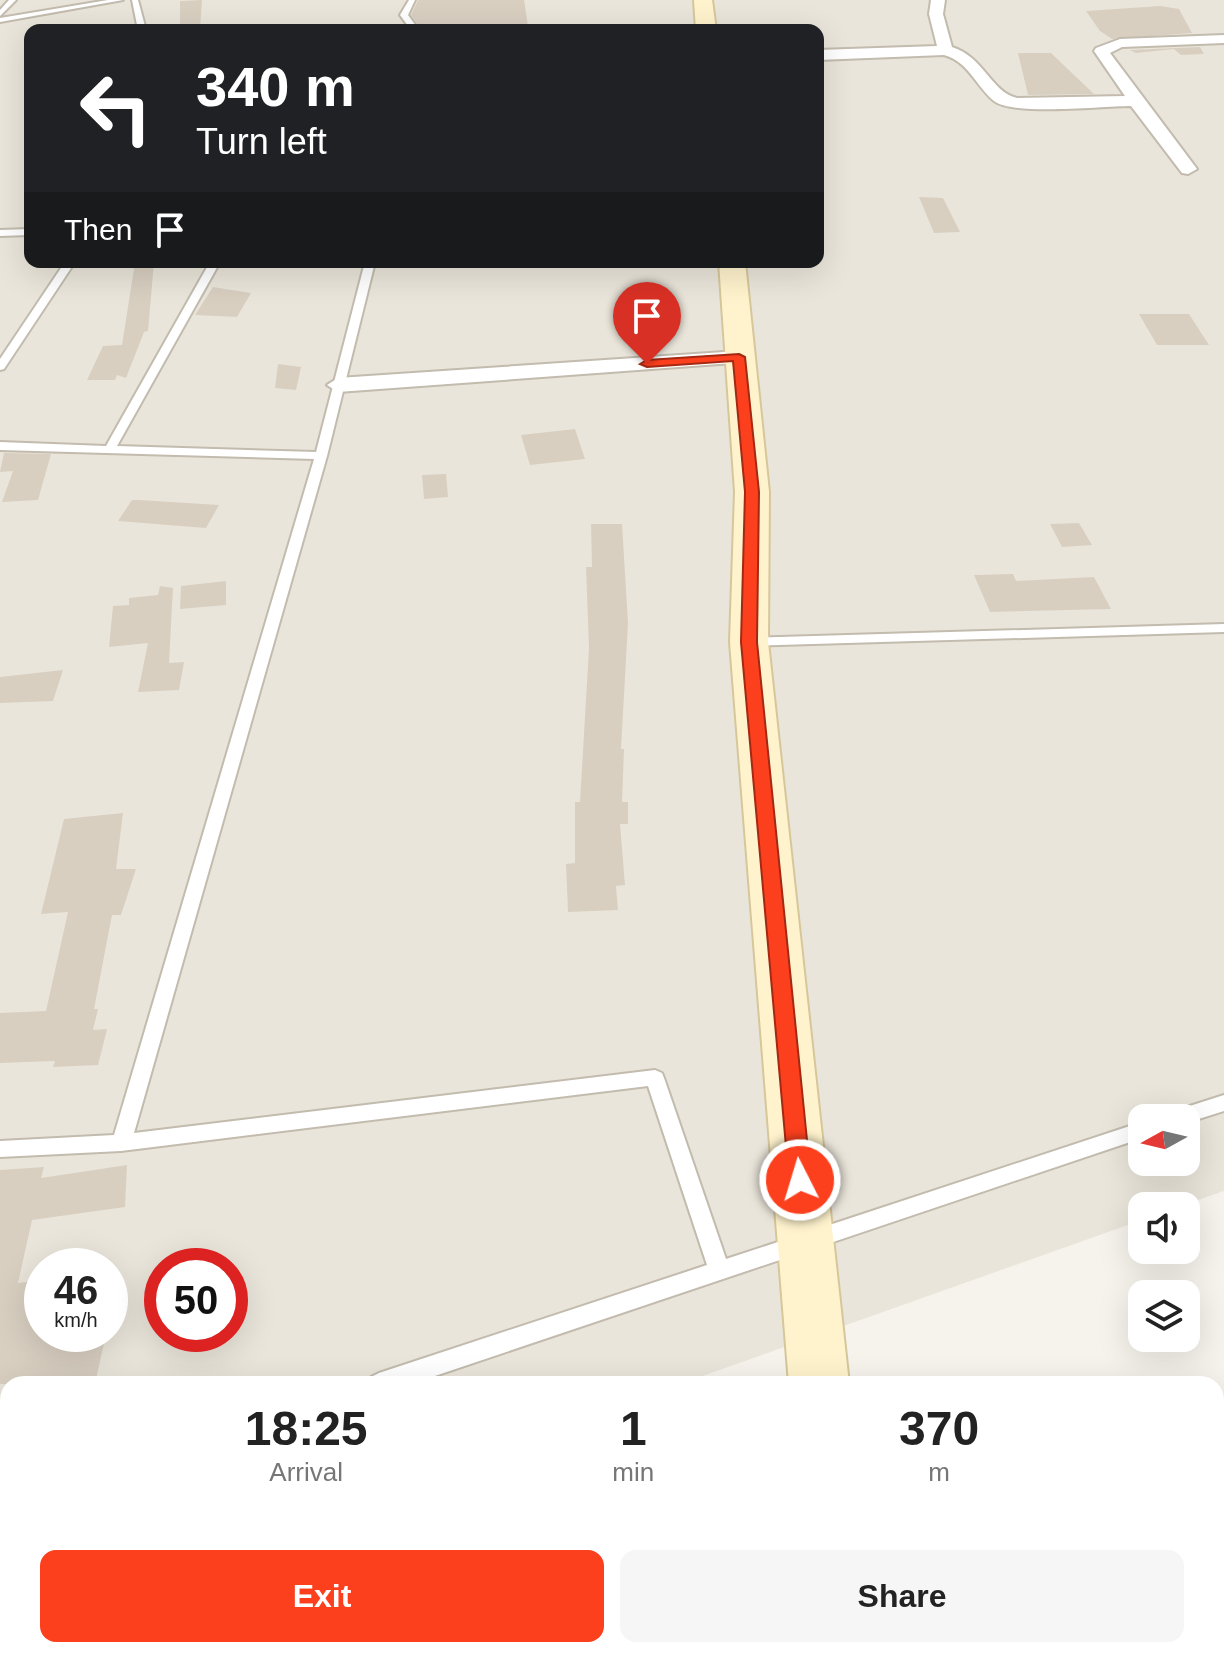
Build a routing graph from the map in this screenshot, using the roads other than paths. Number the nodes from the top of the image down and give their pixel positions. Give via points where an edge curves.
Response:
1 (13, 0) edge
2 (120, 0) edge
3 (135, 0) edge
4 (412, 0) edge
5 (703, 0) edge
6 (938, 0) edge
7 (0, 17) edge
8 (141, 24) edge
9 (411, 24) edge
10 (705, 24) edge
11 (1224, 39) edge
12 (945, 50) junction
13 (824, 55) edge
14 (1136, 101) junction
15 (1188, 169) dead end
16 (24, 232) edge
17 (0, 233) edge
18 (66, 268) edge
19 (212, 268) edge
20 (368, 268) edge
21 (732, 268) edge
22 (739, 357) junction
23 (0, 367) edge
24 (338, 385) junction
25 (0, 446) edge
26 (111, 447) junction
27 (321, 456) junction
28 (1224, 628) edge
29 (749, 642) junction
30 (1224, 1103) edge
31 (1200, 1111) edge
32 (1128, 1135) edge
33 (121, 1143) junction
34 (0, 1149) edge
35 (806, 1242) junction
36 (720, 1272) junction
37 (403, 1376) edge
38 (818, 1376) edge

1 - 7 lane
2 - 7 lane
3 - 8 lane
4 - 9 lane via 404,15
5 - 10 main road
6 - 12 street
11 - 14 street via 1120,43 1101,51
12 - 13 street
12 - 14 street via 964,56 1001,99
14 - 15 street
16 - 17 lane
18 - 23 lane
19 - 26 lane
20 - 24 lane
21 - 22 main road
22 - 24 street
22 - 29 main road via 752,492
24 - 27 lane
25 - 26 lane
26 - 27 lane
27 - 33 lane
28 - 29 lane
29 - 35 main road
30 - 31 lane
32 - 35 lane
33 - 34 lane
33 - 36 lane via 655,1078
35 - 36 lane
35 - 38 main road
36 - 37 lane

